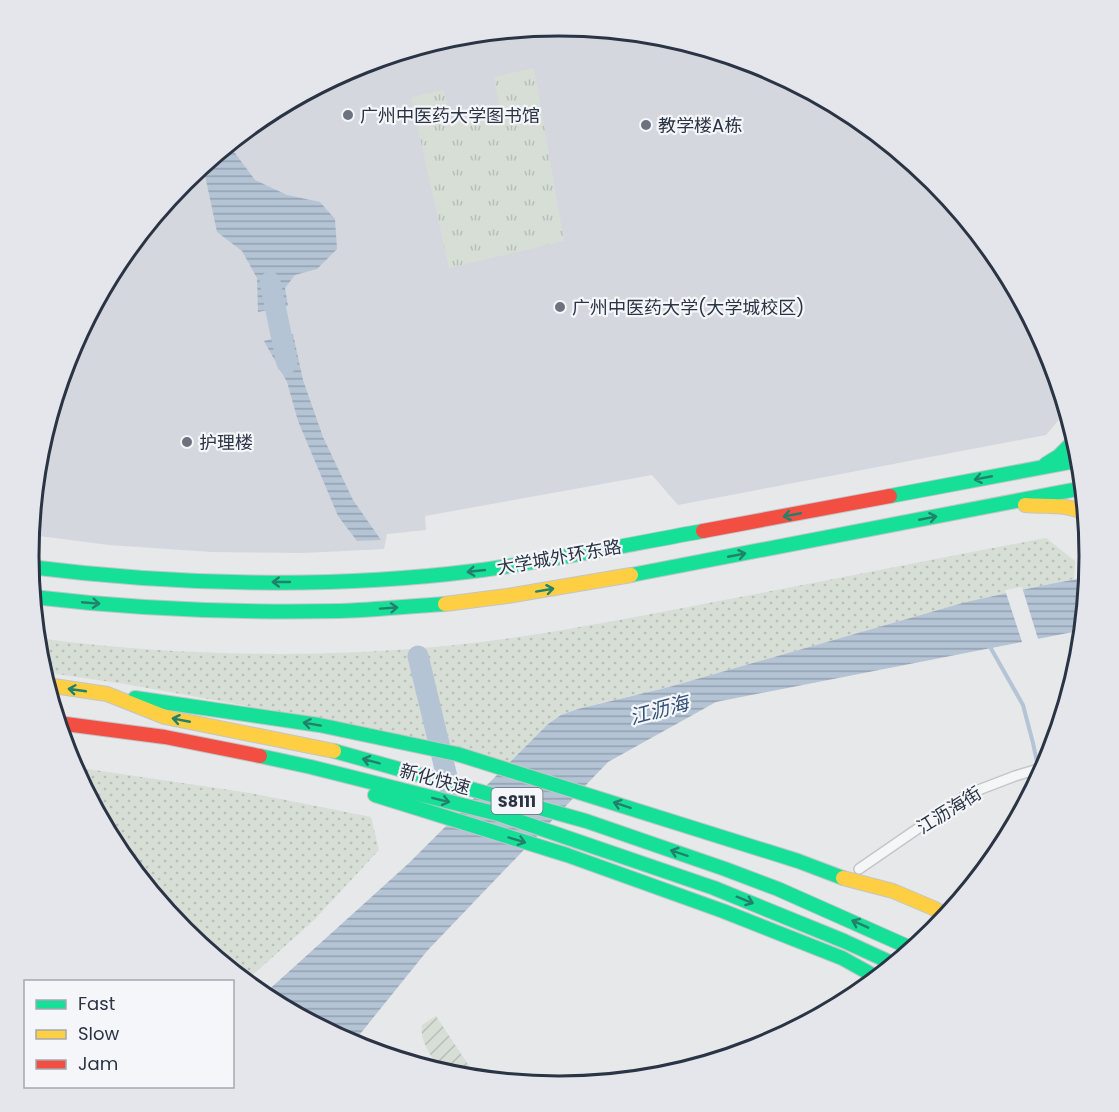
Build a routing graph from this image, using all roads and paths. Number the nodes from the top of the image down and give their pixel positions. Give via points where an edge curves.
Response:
1 (1068, 447) edge
2 (1071, 462) edge
3 (1041, 467) junction
4 (1075, 490) edge
5 (1007, 503) junction
6 (1077, 509) edge
7 (40, 568) edge
8 (42, 598) edge
9 (56, 686) edge
10 (107, 694) junction
11 (67, 724) edge
12 (96, 728) junction
13 (1033, 771) edge
14 (859, 869) dead end
15 (938, 912) edge
16 (904, 945) edge
17 (886, 960) edge
18 (870, 973) edge

1 - 3 main road
2 - 3 main road, 大学城外环东路
3 -> 7 main road, 大学城外环东路 via 474,571 365,581 272,582 135,577
4 - 5 main road, 大学城外环东路
5 - 6 main road
8 -> 5 main road, 大学城外环东路 via 207,611 354,611 425,606 642,573
10 -> 9 main road, 新化快速 / S8111
15 -> 10 main road via 894,891 457,754 320,725
16 -> 10 main road, 新化快速 / S8111 via 778,889 586,821 330,750 165,717
11 - 12 main road, 新化快速 / S8111
12 -> 17 main road, 新化快速 / S8111 via 165,737 311,767 498,814 714,888
12 -> 18 main road via 336,783 567,855 788,936
13 - 14 street, 江沥海街 via 968,794

